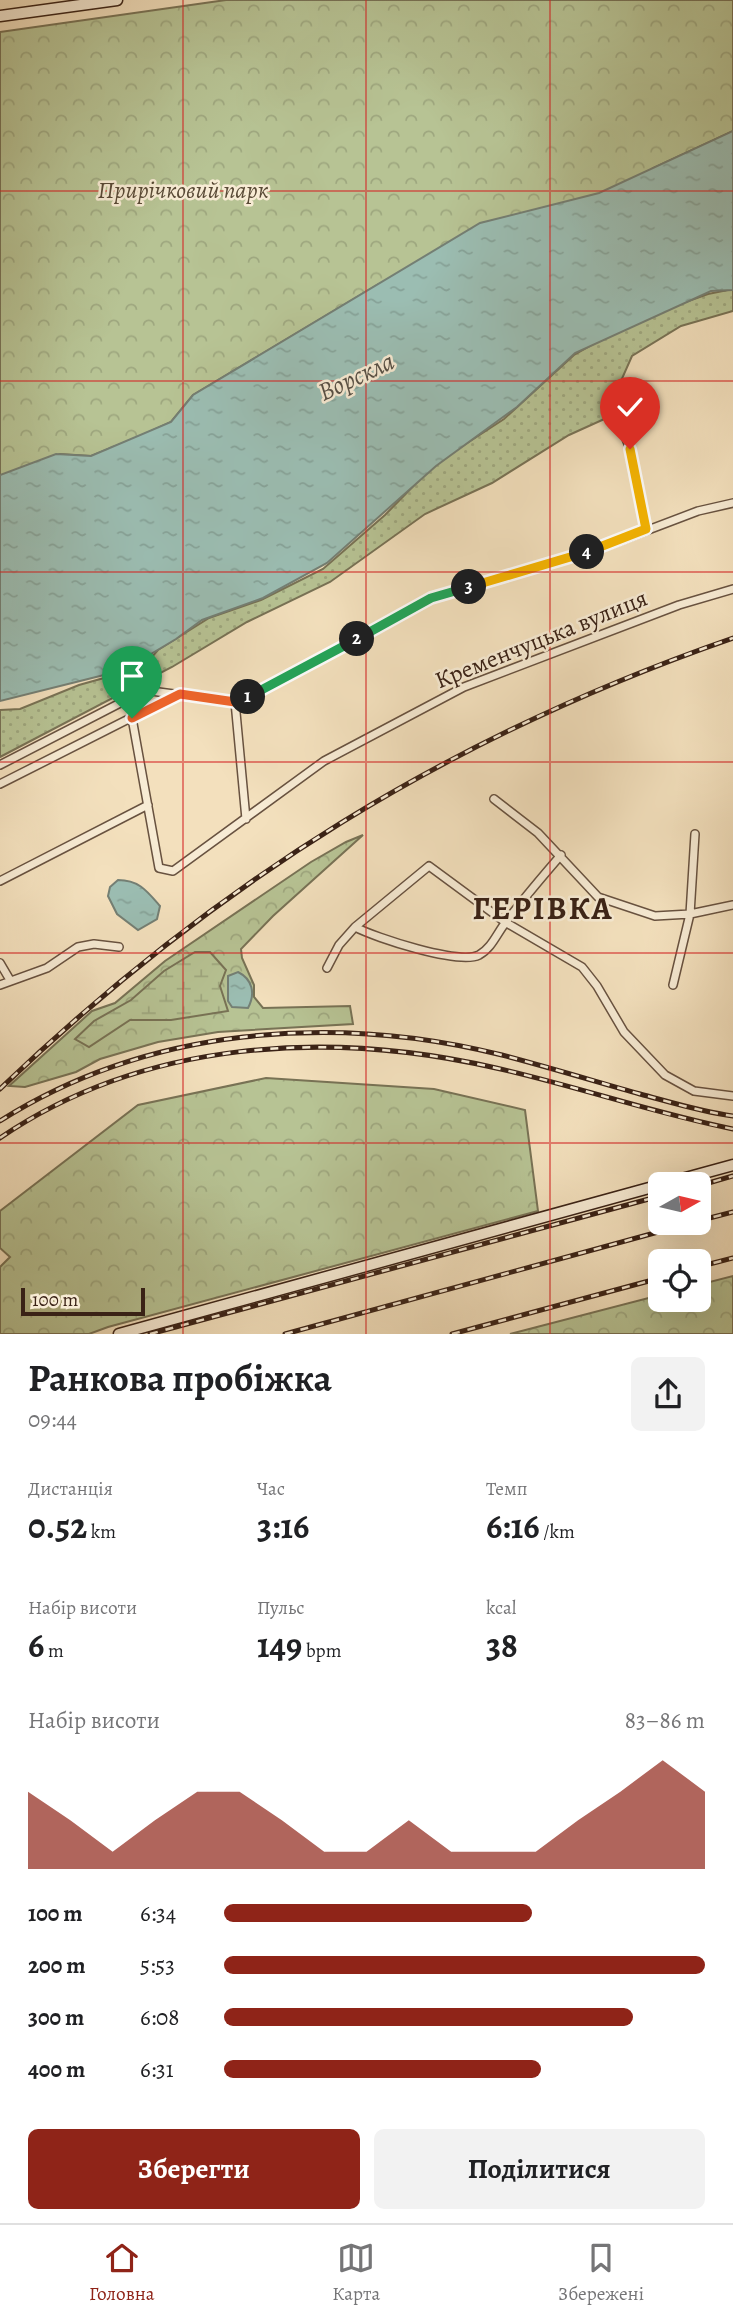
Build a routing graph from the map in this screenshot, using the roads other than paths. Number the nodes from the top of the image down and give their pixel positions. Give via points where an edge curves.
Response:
1 (117, 0) edge
2 (0, 16) edge
3 (618, 418) dead end
4 (733, 503) edge
5 (646, 529) junction
6 (733, 589) edge
7 (180, 694) junction
8 (235, 702) junction
9 (132, 718) junction
10 (0, 765) edge
11 (0, 784) edge
12 (494, 799) dead end
13 (148, 805) junction
14 (246, 819) junction
15 (695, 834) dead end
16 (561, 855) junction
17 (0, 881) edge
18 (733, 905) edge
19 (690, 914) junction
20 (505, 922) junction
21 (355, 927) junction
22 (119, 947) dead end
23 (0, 963) edge
24 (327, 968) dead end
25 (10, 980) junction
26 (0, 985) edge
27 (673, 985) dead end
28 (733, 1096) edge
29 (733, 1165) edge
30 (707, 1172) edge
31 (648, 1188) edge
32 (119, 1334) edge

1 - 2 street
3 - 5 street via 630,449
4 - 5 street
5 - 8 street via 598,549 431,598
6 - 14 street, Кременчуцька вулиця via 464,687 324,761
7 - 8 street
7 - 9 street
7 - 10 street via 151,691 128,699
8 - 14 street
9 - 11 street
9 - 13 street
12 - 16 street
13 - 14 street, Кременчуцька вулиця via 159,868 173,870
13 - 17 street
15 - 19 street
16 - 19 street via 597,897 655,916
16 - 20 street
18 - 19 street
19 - 27 street
20 - 21 street via 488,949 461,958 373,937
20 - 21 street via 429,866
20 - 28 street via 582,967 624,1032 665,1075 694,1091
21 - 24 street
22 - 25 street via 78,947 47,968
23 - 25 street
25 - 26 street
29 - 30 street
31 - 32 street

